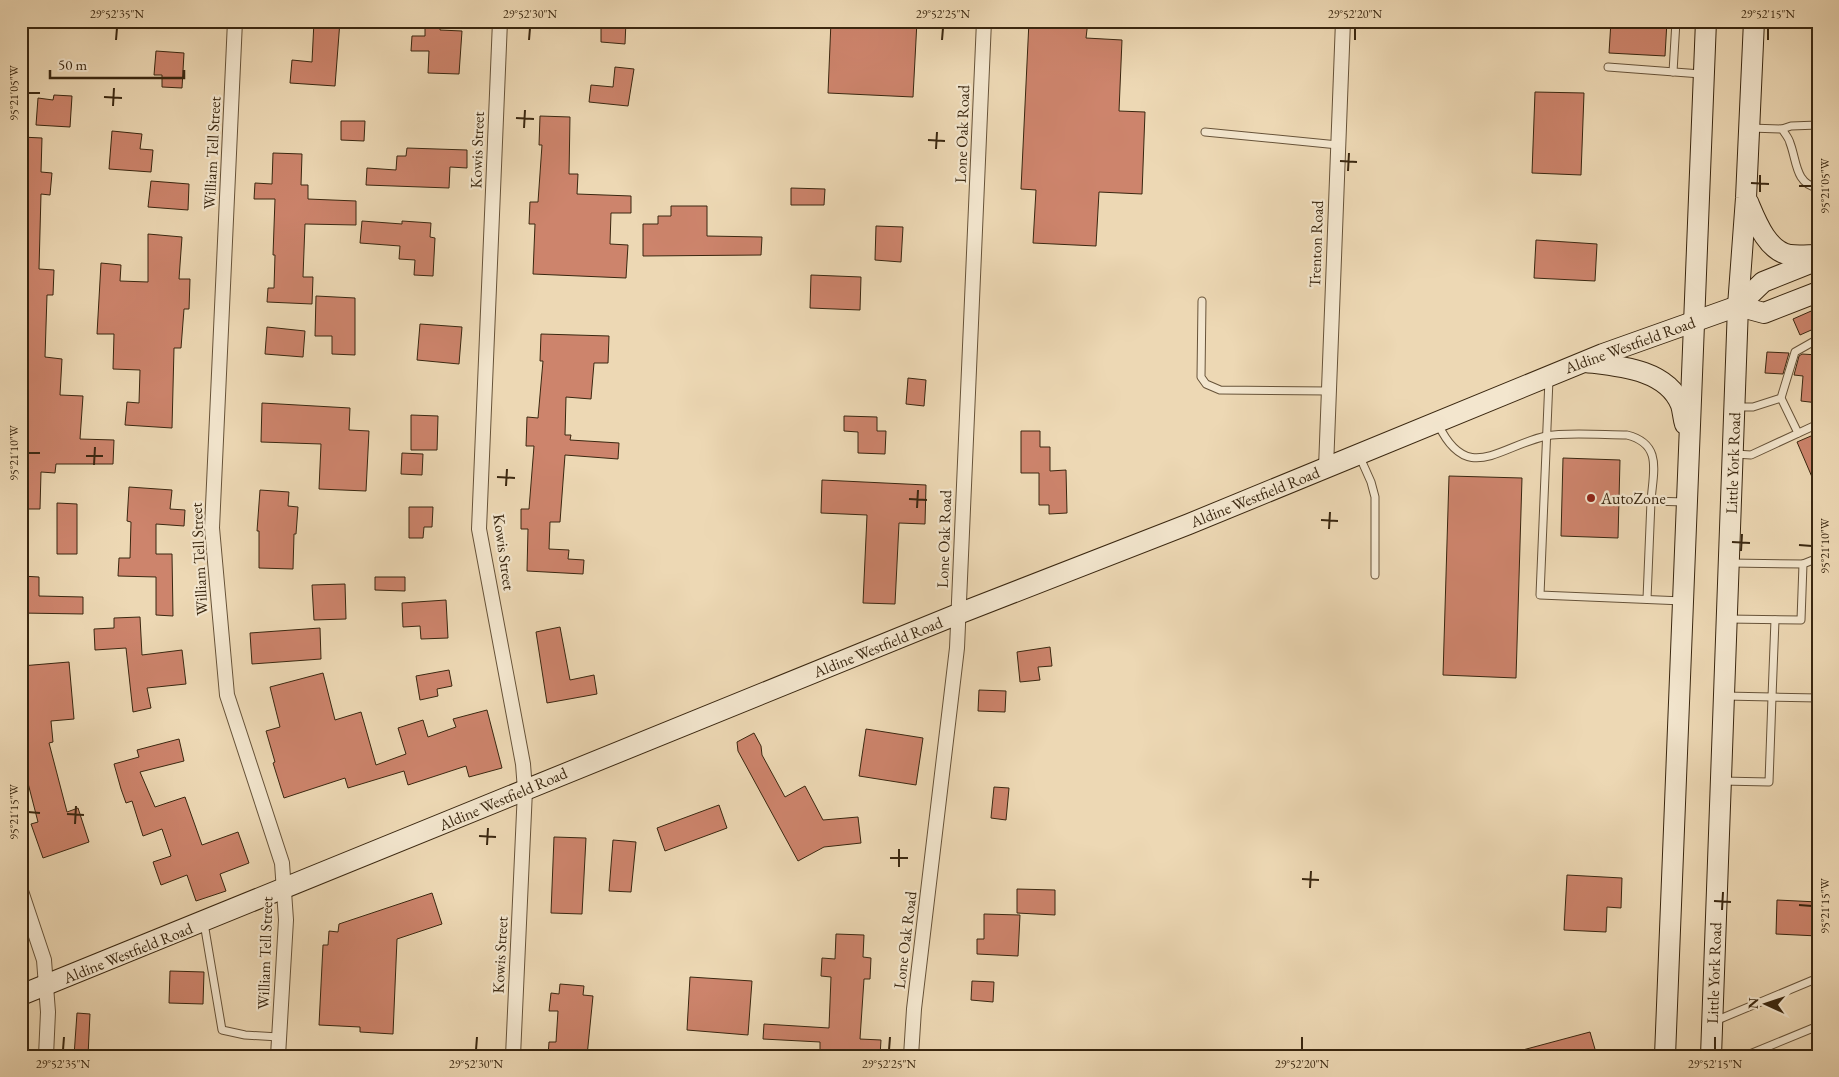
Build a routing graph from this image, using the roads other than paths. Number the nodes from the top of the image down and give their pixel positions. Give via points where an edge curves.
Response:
1 (235, 21) edge
2 (500, 21) edge
3 (984, 21) edge
4 (1343, 21) edge
5 (1676, 21) edge
6 (1706, 21) edge
7 (1754, 21) edge
8 (1608, 67) dead end
9 (1673, 72) junction
10 (1704, 75) junction
11 (1818, 125) edge
12 (1749, 128) junction
13 (1782, 130) junction
14 (1205, 132) dead end
15 (1338, 145) junction
16 (1818, 188) edge
17 (1746, 198) junction
18 (1818, 255) edge
19 (1818, 260) edge
20 (1818, 292) edge
21 (1202, 301) dead end
22 (1738, 306) junction
23 (1694, 321) junction
24 (1818, 339) edge
25 (1584, 361) junction
26 (1549, 376) junction
27 (1328, 391) junction
28 (1781, 398) junction
29 (1735, 407) junction
30 (1437, 422) junction
31 (1818, 424) edge
32 (1798, 434) junction
33 (1547, 436) junction
34 (1690, 446) junction
35 (1359, 454) junction
36 (1734, 454) junction
37 (1326, 468) junction
38 (1651, 501) junction
39 (1688, 502) junction
40 (1818, 558) edge
41 (1730, 563) junction
42 (1804, 564) junction
43 (1375, 575) dead end
44 (1647, 599) junction
45 (1683, 601) junction
46 (958, 614) junction
47 (1728, 619) junction
48 (1775, 620) junction
49 (1725, 696) junction
50 (1772, 697) junction
51 (1818, 698) edge
52 (1722, 781) junction
53 (525, 790) junction
54 (284, 888) junction
55 (21, 891) edge
56 (204, 922) junction
57 (1818, 978) edge
58 (46, 986) junction
59 (21, 996) edge
60 (1713, 1022) junction
61 (1818, 1026) edge
62 (279, 1037) junction
63 (712, 1055) edge
64 (46, 1056) edge
65 (278, 1056) edge
66 (513, 1056) edge
67 (722, 1056) edge
68 (911, 1056) edge
69 (1665, 1056) edge
70 (1711, 1056) edge
71 (1745, 1056) edge

1 - 54 street, William Tell Street via 212,528 227,695 282,863
2 - 53 street, Kowis Street via 479,528 524,764
3 - 46 street, Lone Oak Road
4 - 15 street, Trenton Road
5 - 9 lane
6 - 10 main road
7 - 12 main road, Little York Road
8 - 9 lane
9 - 10 lane
10 - 23 main road
11 - 13 lane via 1791,126
12 - 13 lane
12 - 17 main road, Little York Road
13 - 16 lane via 1790,141 1798,174
14 - 15 lane
15 - 27 street, Trenton Road
17 - 18 main road via 1758,226 1773,246 1789,255
17 - 22 main road, Little York Road
19 - 22 main road, Aldine Westfield Road via 1763,282
20 - 22 main road via 1764,313
21 - 27 lane via 1201,377 1206,384 1220,390
22 - 23 main road, Aldine Westfield Road
22 - 29 main road, Little York Road
23 - 25 main road, Aldine Westfield Road
23 - 34 main road
24 - 28 lane via 1795,352
25 - 26 main road, Aldine Westfield Road
25 - 34 main road via 1633,368 1664,383 1680,404
26 - 30 main road, Aldine Westfield Road
26 - 33 lane
27 - 37 street, Trenton Road
28 - 29 lane via 1753,407
28 - 32 lane
29 - 36 main road, Little York Road
30 - 33 lane via 1452,448 1470,458 1483,457
30 - 35 main road, Aldine Westfield Road
31 - 32 lane
32 - 36 lane via 1751,454
33 - 38 lane via 1627,435 1646,442 1653,456
33 - 44 lane via 1540,595
34 - 39 main road
35 - 37 main road, Aldine Westfield Road
35 - 43 lane via 1374,497
36 - 41 main road, Little York Road
37 - 46 main road, Aldine Westfield Road
38 - 39 lane
38 - 44 lane
39 - 45 main road
40 - 42 lane
41 - 42 lane
41 - 47 main road, Little York Road
42 - 48 lane via 1801,620
44 - 45 lane
45 - 69 main road
46 - 53 main road, Aldine Westfield Road
46 - 68 street, Lone Oak Road via 957,648
47 - 48 lane
47 - 49 main road, Little York Road
48 - 50 lane
49 - 50 lane
49 - 52 main road, Little York Road
50 - 51 lane
50 - 52 lane via 1769,782
52 - 60 main road, Little York Road
53 - 54 main road, Aldine Westfield Road
53 - 66 street, Kowis Street
54 - 56 main road, Aldine Westfield Road
54 - 62 street, William Tell Street via 286,920
55 - 58 street via 44,960
56 - 58 main road, Aldine Westfield Road
56 - 62 lane via 222,1030
57 - 60 lane
58 - 59 main road, Aldine Westfield Road
58 - 64 street
60 - 70 main road, Little York Road
61 - 71 lane
62 - 65 street, William Tell Street
63 - 67 lane

